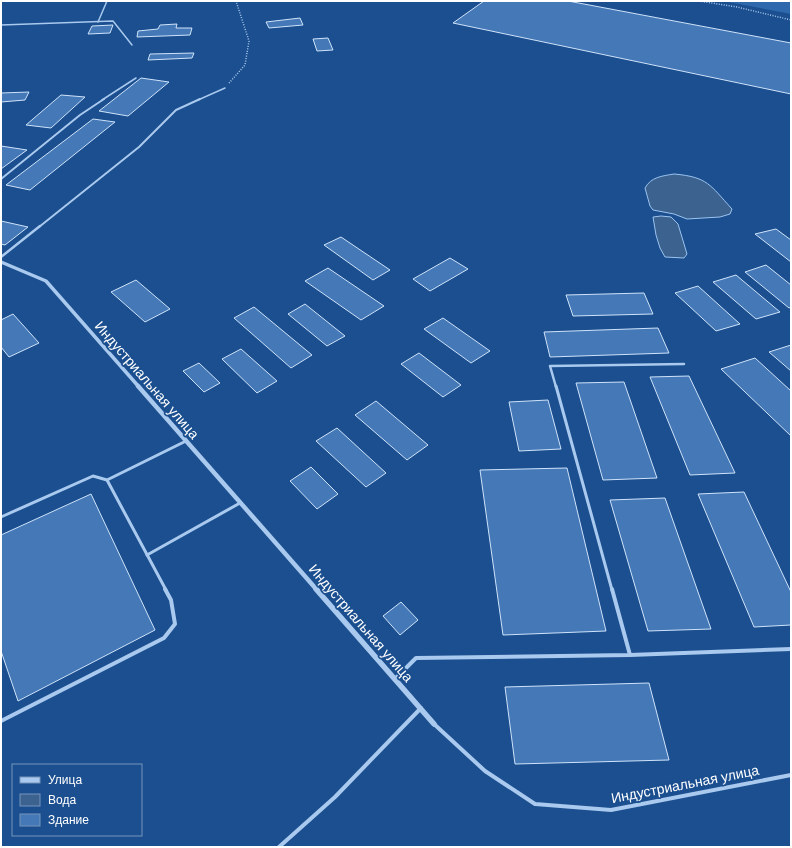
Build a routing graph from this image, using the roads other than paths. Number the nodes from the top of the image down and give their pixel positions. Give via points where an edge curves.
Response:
1 (107, 1) edge
2 (98, 22) junction
3 (1, 26) edge
4 (132, 45) dead end
5 (136, 78) dead end
6 (225, 88) road end
7 (1, 179) edge
8 (1, 257) edge
9 (1, 262) edge
10 (684, 364) dead end
11 (186, 440) junction
12 (107, 480) junction
13 (240, 503) junction
14 (1, 517) edge
15 (147, 555) junction
16 (791, 649) edge
17 (630, 655) junction
18 (395, 679) junction
19 (421, 708) junction
20 (1, 721) edge
21 (434, 724) joint
22 (791, 775) edge
23 (279, 847) edge

1 - 2 lane
2 - 3 lane
2 - 4 lane via 113,21
5 - 7 lane via 80,115
6 - 8 lane via 176,110 139,146
9 - 11 street, Индустриальная улица via 46,281
10 - 17 lane via 550,366
11 - 12 lane
11 - 13 street, Индустриальная улица
12 - 14 lane via 93,476
12 - 15 lane
13 - 15 lane
13 - 18 street, Индустриальная улица
15 - 20 lane via 171,600 175,624 164,638
16 - 17 lane
17 - 18 lane via 416,658
18 - 19 street, Индустриальная улица
19 - 21 street, Индустриальная улица
19 - 23 lane via 335,797
21 - 22 lane, Индустриальная улица via 485,771 535,804 611,810

